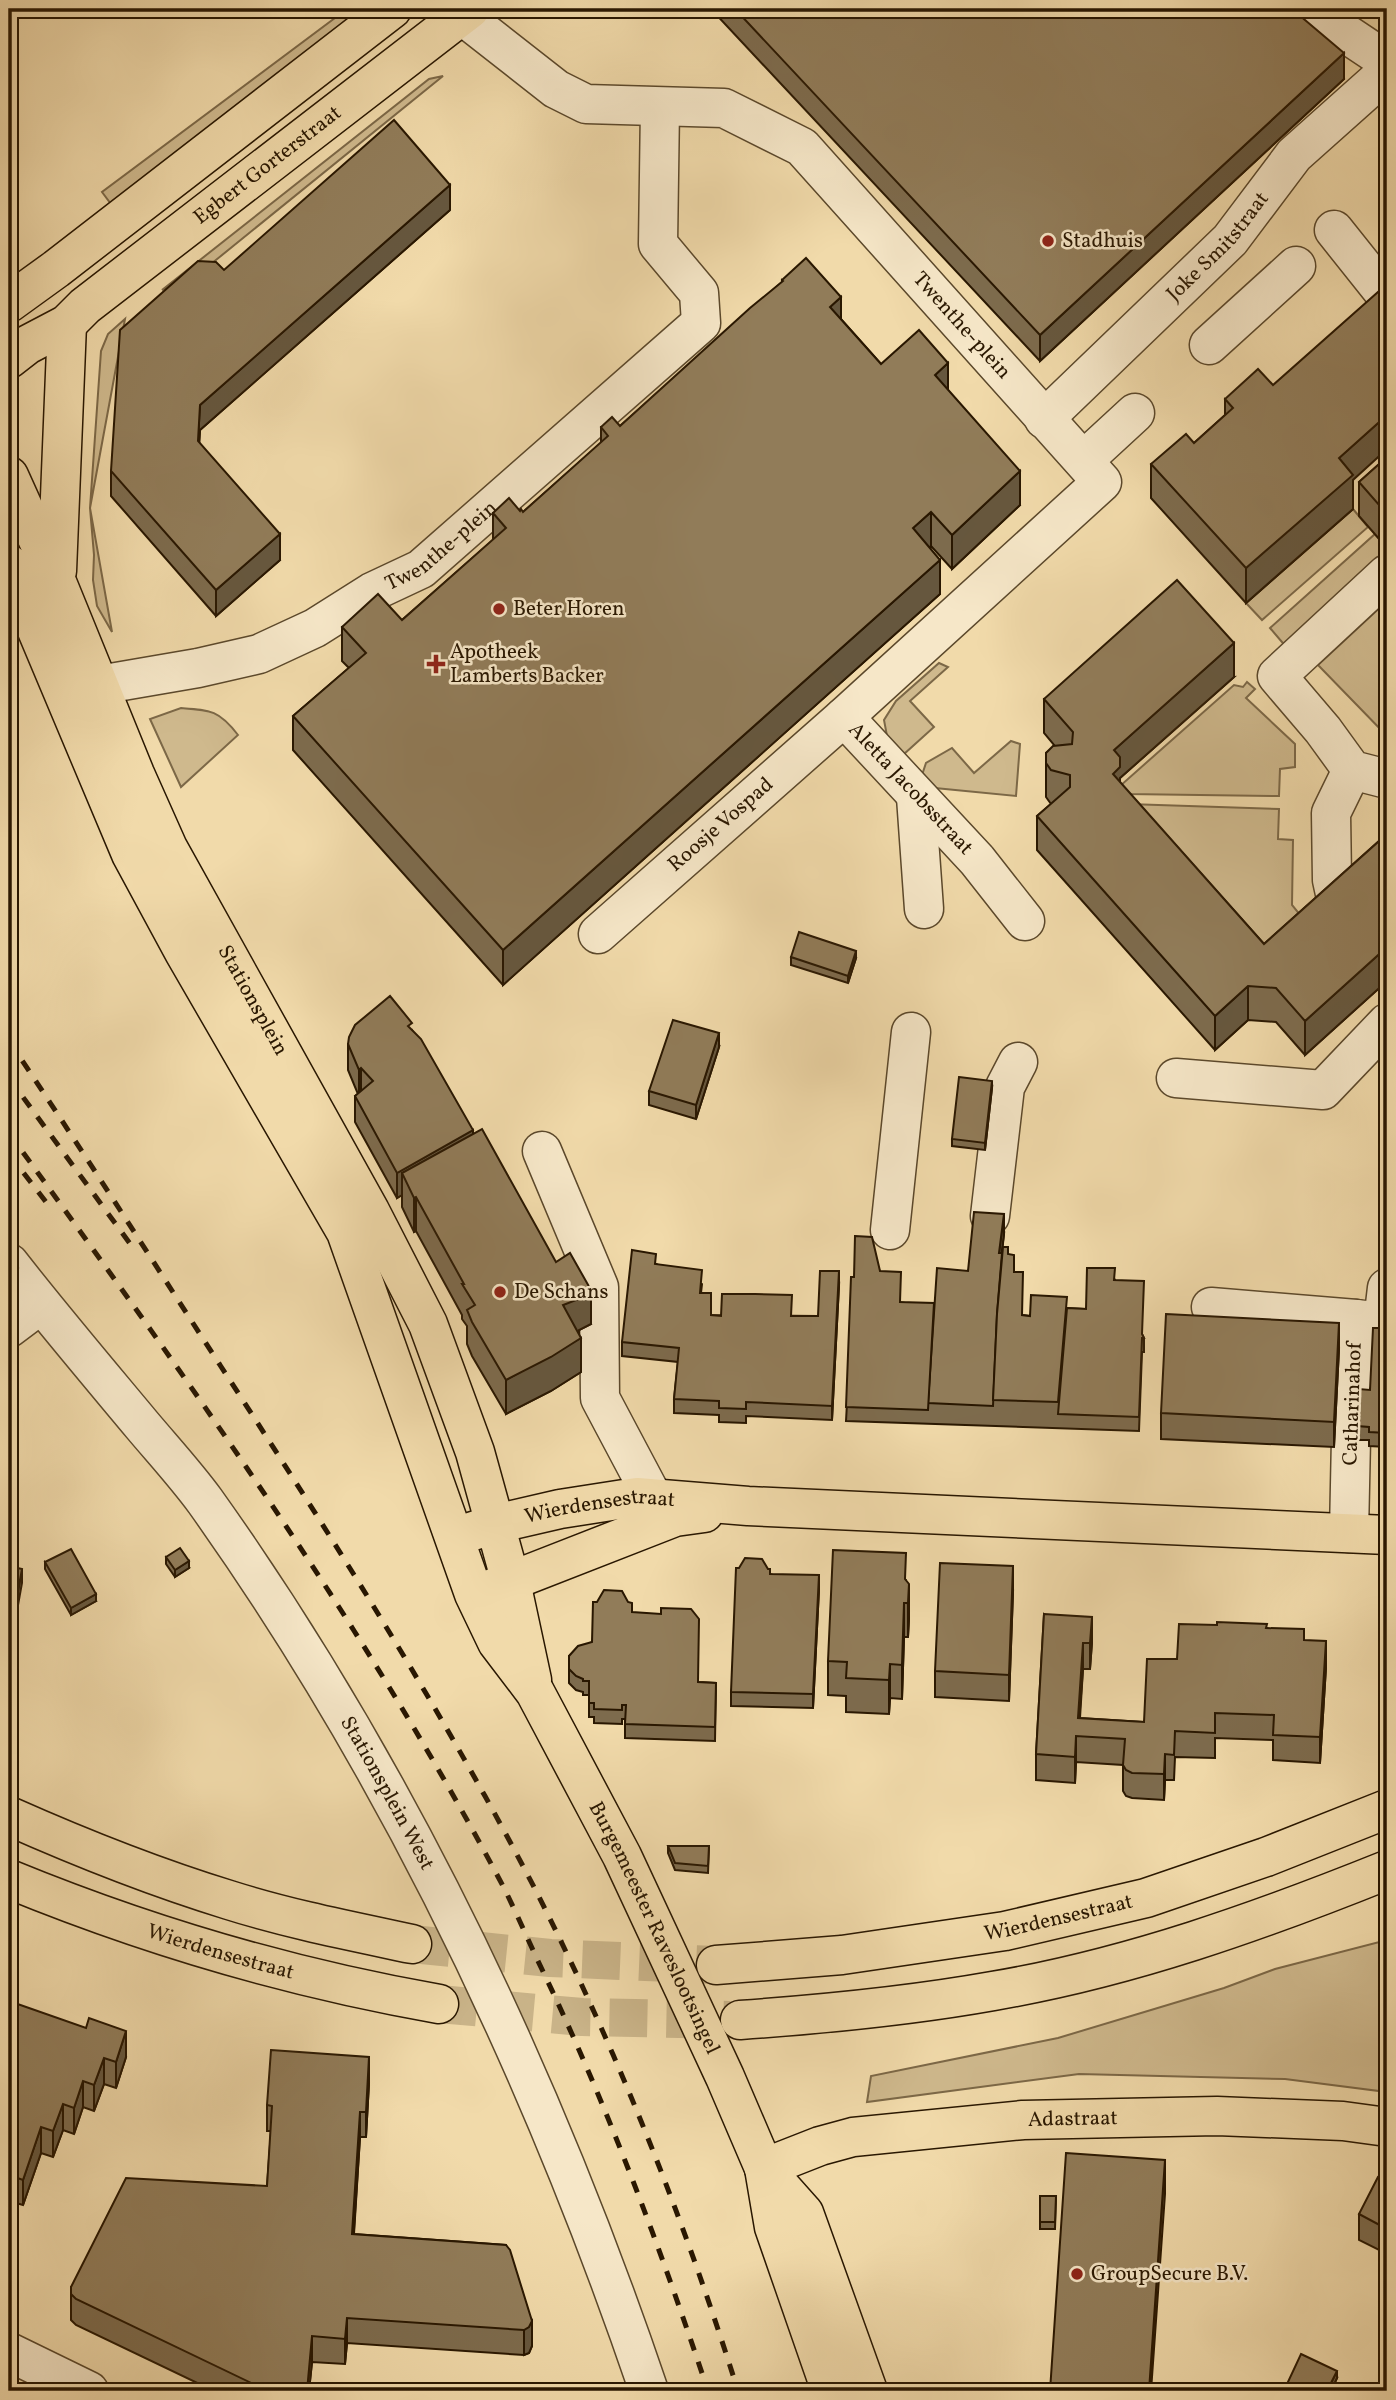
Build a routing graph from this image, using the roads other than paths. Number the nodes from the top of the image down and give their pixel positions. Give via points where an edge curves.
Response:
1 (392, 9) edge
2 (1309, 9) edge
3 (462, 11) edge
4 (1387, 61) edge
5 (1387, 72) edge
6 (660, 107) junction
7 (1334, 230) dead end
8 (1296, 266) dead end
9 (1381, 289) edge
10 (9, 303) edge
11 (67, 324) junction
12 (1209, 345) dead end
13 (9, 359) edge
14 (1135, 413) dead end
15 (1044, 419) junction
16 (1093, 471) junction
17 (9, 476) edge
18 (9, 564) edge
19 (1387, 574) edge
20 (56, 580) junction
21 (116, 683) junction
22 (844, 717) junction
23 (1369, 774) edge
24 (916, 797) junction
25 (1337, 903) edge
26 (924, 909) dead end
27 (1025, 921) dead end
28 (598, 934) dead end
29 (1387, 1023) edge
30 (911, 1032) dead end
31 (1018, 1062) dead end
32 (1176, 1078) dead end
33 (542, 1151) dead end
34 (990, 1216) edge
35 (890, 1230) dead end
36 (9, 1263) edge
37 (1387, 1288) edge
38 (41, 1304) junction
39 (1211, 1307) dead end
40 (1356, 1319) junction
41 (9, 1328) edge
42 (653, 1498) junction
43 (748, 1506) junction
44 (495, 1524) junction
45 (1349, 1533) junction
46 (1387, 1535) edge
47 (454, 1537) junction
48 (511, 1582) junction
49 (474, 1594) junction
50 (535, 1692) junction
51 (1382, 1808) edge
52 (9, 1816) edge
53 (1387, 1870) edge
54 (9, 1879) edge
55 (412, 1944) tunnel mouth
56 (716, 1965) tunnel mouth
57 (439, 2004) tunnel mouth
58 (740, 2020) tunnel mouth
59 (1387, 2127) edge
60 (764, 2168) junction
61 (9, 2352) edge
62 (89, 2391) edge
63 (649, 2391) edge
64 (831, 2391) edge
65 (868, 2391) edge

1 - 10 main road
2 - 4 street
3 - 6 street, Twenthe-plein via 556,89 586,104
3 - 11 main road, Egbert Gorterstraat
5 - 15 street, Joke Smitstraat via 1294,155 1230,240
6 - 15 street, Twenthe-plein via 724,108 802,147
6 - 21 street, Twenthe-plein via 658,244 700,308 421,569 260,654
7 - 9 street
8 - 12 street
11 - 13 main road, Egbert Gorterstraat
11 - 20 main road
14 - 16 street
15 - 16 street, Twenthe-plein
16 - 22 street
17 - 20 main road, Stationsplein
18 - 47 main road, Stationsplein via 131,854 346,1232
19 - 23 street via 1278,676 1323,730
20 - 21 main road, Stationsplein
21 - 44 main road, Stationsplein via 135,774 168,848 428,1324 475,1452
22 - 24 street, Aletta Jacobsstraat
22 - 28 street, Roosje Vospad
23 - 25 street via 1331,813
24 - 26 street
24 - 27 street, Aletta Jacobsstraat via 977,860
29 - 32 street via 1323,1090
30 - 35 street
31 - 34 street via 1005,1087
33 - 42 street via 599,1287 600,1398
36 - 38 street, Stationsplein West
37 - 40 street via 1383,1322
38 - 41 street
38 - 63 street, Stationsplein West via 203,1499 355,1734 447,1906 526,2068 587,2218
39 - 40 street, Catharinahof
40 - 45 street, Catharinahof
42 - 43 main road, Wierdensestraat
42 - 44 main road, Wierdensestraat via 560,1509
43 - 45 main road, Wierdensestraat
43 - 48 main road, Wierdensestraat via 675,1517
44 - 47 main road, Wierdensestraat
44 - 48 main road, Burgemeester Raveslootsingel
45 - 46 main road, Wierdensestraat
47 - 49 main road, Burgemeester Raveslootsingel
48 - 49 main road, Wierdensestraat
48 - 50 main road, Burgemeester Raveslootsingel
49 - 50 main road, Burgemeester Raveslootsingel via 497,1642
50 - 60 main road, Burgemeester Raveslootsingel via 645,1902
51 - 56 main road, Wierdensestraat via 1266,1857 1146,1898 1018,1928 842,1955
52 - 55 main road via 230,1901
53 - 58 main road via 1277,1914 1073,1974 917,2003
54 - 57 main road, Wierdensestraat via 146,1931 277,1970
59 - 60 main road, Adastraat via 1217,2116 1023,2120 853,2137
60 - 64 main road, Burgemeester Raveslootsingel via 774,2227
60 - 65 main road, Burgemeester Raveslootsingel via 804,2213
61 - 62 street

